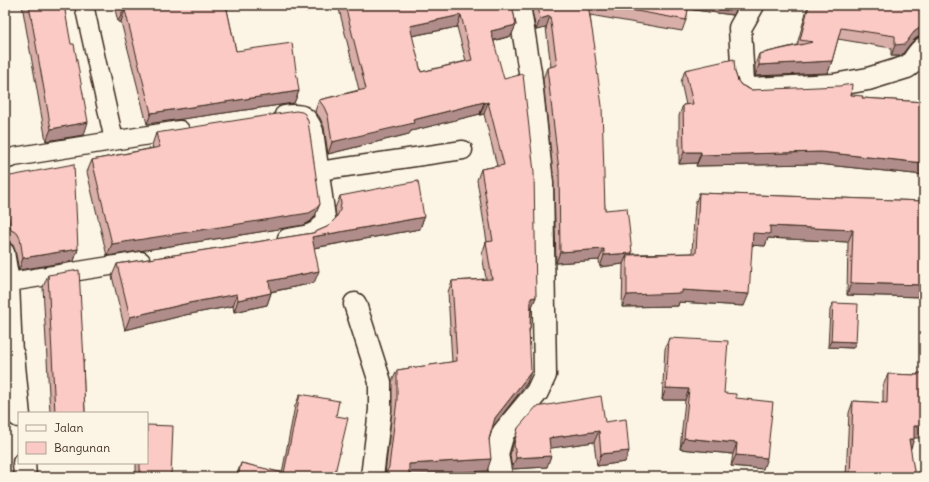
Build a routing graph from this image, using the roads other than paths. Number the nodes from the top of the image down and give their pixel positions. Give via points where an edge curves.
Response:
1 (84, 5) edge
2 (519, 5) edge
3 (753, 5) edge
4 (924, 48) edge
5 (268, 117) edge
6 (199, 127) edge
7 (114, 140) junction
8 (463, 150) dead end
9 (5, 160) edge
10 (319, 171) junction
11 (268, 241) edge
12 (5, 252) edge
13 (158, 259) edge
14 (10, 282) junction
15 (355, 304) dead end
16 (9, 355) edge
17 (18, 412) edge
18 (24, 464) edge
19 (25, 477) edge
20 (372, 477) edge
21 (501, 477) edge

1 - 7 lane
2 - 21 street via 530,72 542,183 546,375 537,392 503,433 497,454
3 - 4 street via 740,28 743,82 745,87 751,89 834,85 868,79 911,65
5 - 10 lane via 303,114 310,121 314,131
6 - 7 lane
7 - 9 lane
8 - 10 lane
10 - 11 lane via 326,218 322,226 307,235
12 - 14 lane
13 - 14 lane
14 - 16 lane
15 - 20 street via 380,382 380,410
16 - 17 street
18 - 19 street

